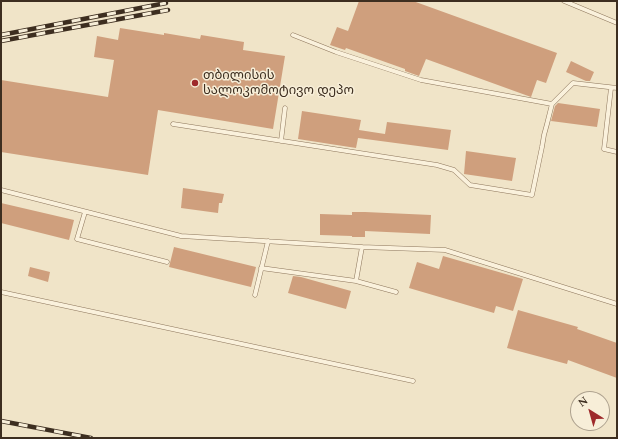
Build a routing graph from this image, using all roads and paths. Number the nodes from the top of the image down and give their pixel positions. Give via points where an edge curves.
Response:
1 (564, 1) edge
2 (617, 23) edge
3 (293, 35) dead end
4 (611, 88) junction
5 (617, 88) edge
6 (552, 104) junction
7 (285, 108) dead end
8 (173, 124) dead end
9 (280, 141) junction
10 (617, 152) edge
11 (1, 190) edge
12 (85, 212) junction
13 (268, 241) junction
14 (362, 247) junction
15 (167, 262) dead end
16 (261, 268) junction
17 (356, 281) junction
18 (1, 292) edge
19 (396, 292) dead end
20 (255, 295) dead end
21 (617, 304) edge
22 (413, 381) dead end

1 - 2 lane
3 - 6 lane via 421,80
4 - 5 lane
4 - 6 lane via 573,83
4 - 10 lane via 604,149
6 - 9 lane via 532,195 470,185 454,170 437,165
7 - 9 lane
8 - 9 lane
11 - 12 lane
12 - 13 lane via 181,236
12 - 15 lane via 77,239
13 - 14 lane
13 - 16 lane
14 - 17 lane
14 - 21 lane via 445,250
16 - 17 lane
16 - 20 lane
17 - 19 lane
18 - 22 lane

